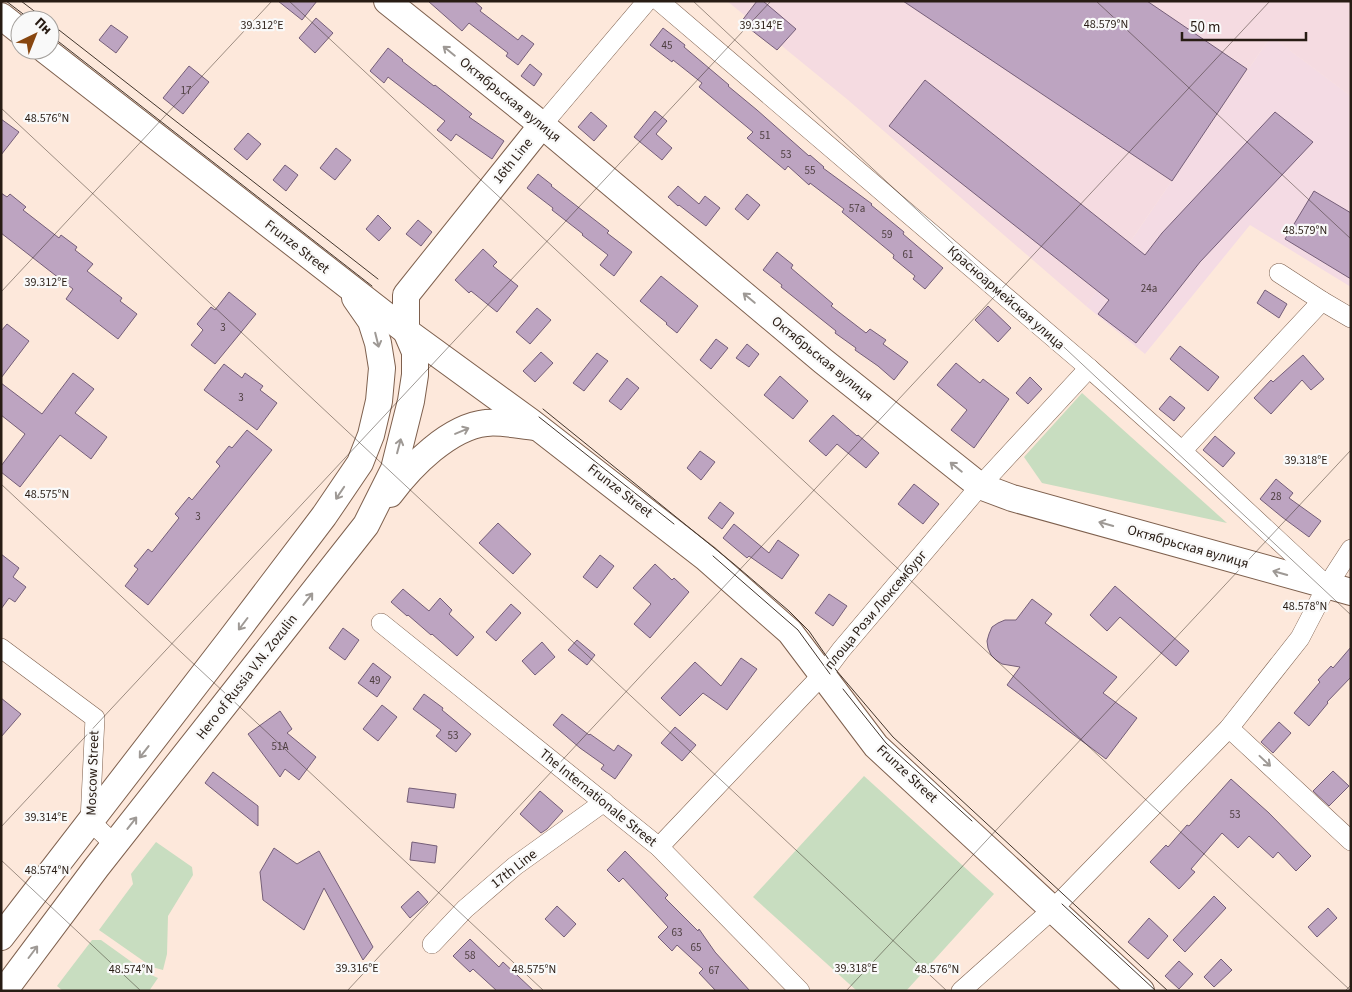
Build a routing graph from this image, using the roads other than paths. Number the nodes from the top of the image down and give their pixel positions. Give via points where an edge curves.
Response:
1 (387, 1) edge
2 (647, 1) edge
3 (659, 1) edge
4 (58, 60) edge
5 (542, 125) junction
6 (1279, 272) dead end
7 (345, 284) junction
8 (1322, 301) junction
9 (1351, 318) edge
10 (406, 331) junction
11 (1089, 368) junction
12 (538, 428) junction
13 (1182, 451) junction
14 (980, 486) junction
15 (366, 525) junction
16 (1351, 549) edge
17 (1339, 589) edge
18 (381, 623) dead end
19 (1, 648) edge
20 (823, 674) junction
21 (1229, 728) junction
22 (604, 802) junction
23 (90, 821) junction
24 (1351, 841) edge
25 (115, 845) junction
26 (660, 847) junction
27 (1053, 909) junction
28 (1, 937) edge
29 (432, 944) dead end
30 (4, 991) edge
31 (800, 991) edge
32 (960, 991) edge
33 (1141, 991) edge

5 -> 1 main road, Октябрьская вулиця
2 - 5 street, 16th Line
3 - 11 street, Красноармейская улица
4 - 7 main road, Frunze Street
5 - 10 main road, 16th Line via 406,296
14 -> 5 main road, Октябрьская вулиця via 823,360
6 - 8 street
7 - 10 main road, Frunze Street
7 -> 23 main road via 371,321 382,368 380,401 360,463 266,593
8 - 9 street
8 - 13 street
10 - 12 main road, Frunze Street
15 -> 10 main road, Hero of Russia V.N. Zozulin via 394,469 411,402 415,352
11 - 13 street, Красноармейская улица
11 - 14 street, площа Рози Люксембург
15 -> 12 main road via 414,465 461,430 486,423
12 - 20 main road, Frunze Street via 706,558 790,632
13 - 17 street, Красноармейская улица
17 -> 14 main road, Октябрьская вулиця via 1012,498
14 - 20 street, площа Рози Люксембург
25 -> 15 main road, Hero of Russia V.N. Zozulin
16 - 17 street
17 - 21 street
18 - 22 street, The Internationale Street
19 - 23 street, Moscow Street via 95,718
20 - 26 street, площа Рози Люксембург
20 - 27 main road, Frunze Street via 876,746
21 -> 24 street
21 - 27 street
22 - 26 street, The Internationale Street
22 - 29 street, 17th Line via 515,866 465,909
23 - 25 street, Moscow Street
23 - 28 main road
30 -> 25 main road, Hero of Russia V.N. Zozulin
26 - 31 street, The Internationale Street
27 - 32 street
27 - 33 main road, Frunze Street

